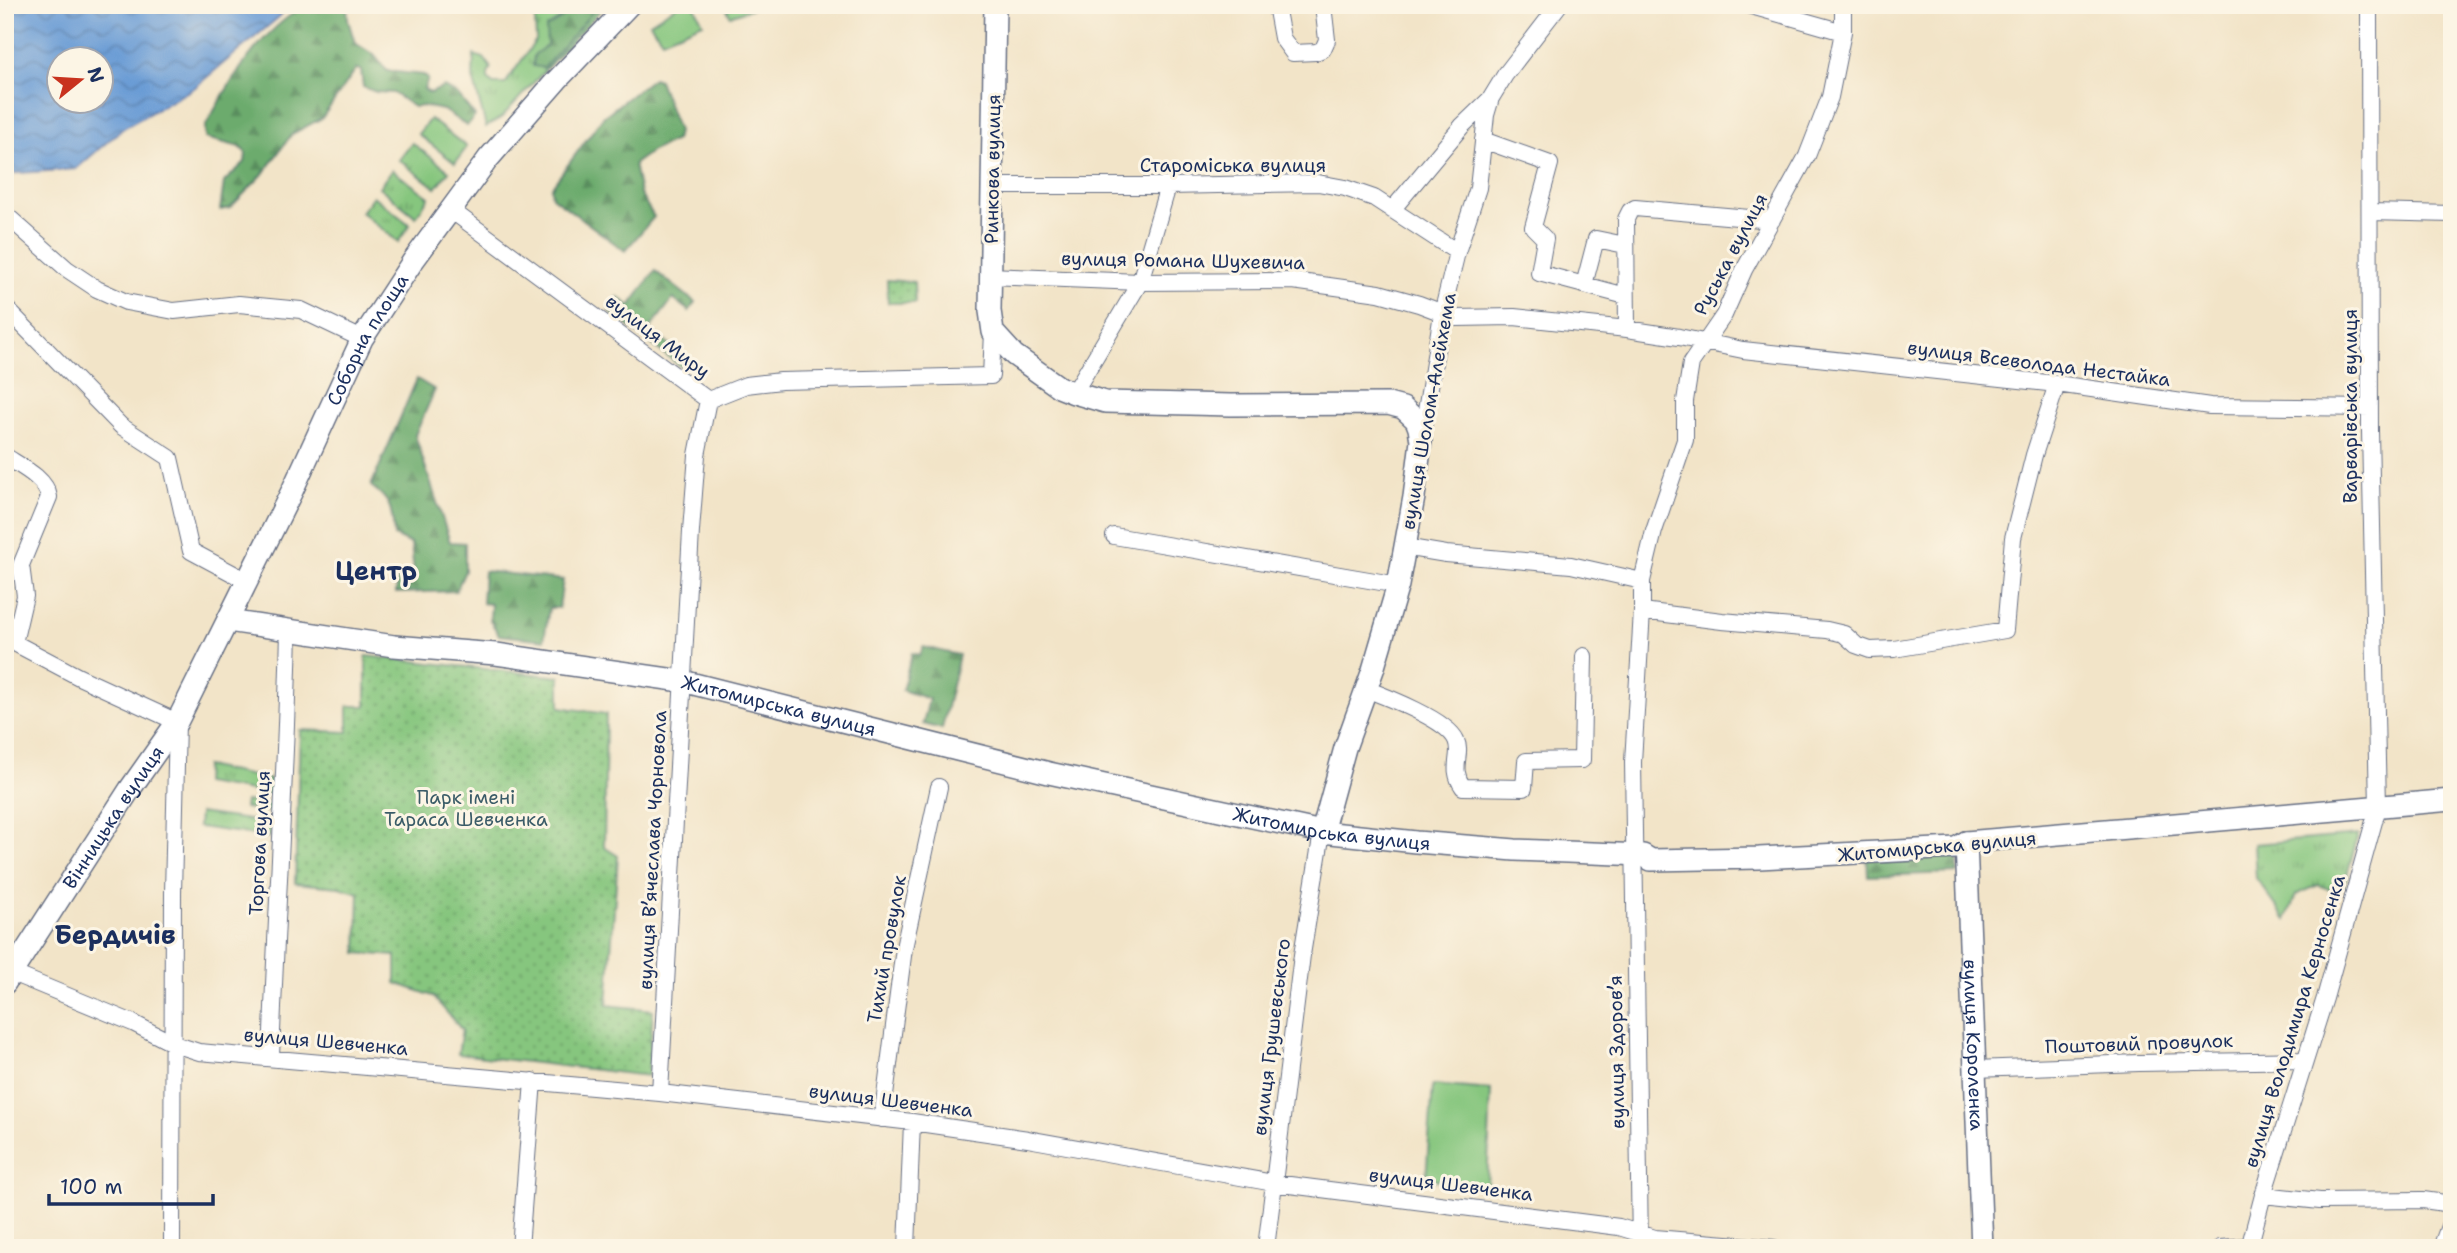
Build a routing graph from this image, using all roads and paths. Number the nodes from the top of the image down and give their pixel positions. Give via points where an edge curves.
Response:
1 (629, 5) edge
2 (995, 5) edge
3 (1276, 5) edge
4 (1323, 5) edge
5 (1559, 5) edge
6 (1748, 5) edge
7 (2370, 5) edge
8 (1846, 6) edge
9 (1843, 32) junction
10 (1491, 98) junction
11 (1483, 140) junction
12 (992, 186) junction
13 (1168, 186) junction
14 (451, 210) junction
15 (1392, 210) junction
16 (2371, 212) junction
17 (5, 214) edge
18 (2452, 214) edge
19 (1772, 220) junction
20 (1625, 245) junction
21 (1457, 252) junction
22 (989, 276) junction
23 (1140, 282) junction
24 (1584, 285) junction
25 (1626, 296) junction
26 (5, 307) edge
27 (1442, 314) junction
28 (992, 321) junction
29 (1628, 328) junction
30 (362, 339) junction
31 (1705, 342) junction
32 (2057, 384) junction
33 (1087, 392) junction
34 (708, 400) junction
35 (2370, 408) junction
36 (1421, 441) junction
37 (5, 456) edge
38 (1114, 536) dead end
39 (1404, 547) junction
40 (247, 581) junction
41 (1642, 582) junction
42 (1398, 585) junction
43 (1642, 611) junction
44 (228, 621) junction
45 (289, 630) junction
46 (10, 641) edge
47 (1584, 656) dead end
48 (682, 681) junction
49 (1366, 689) junction
50 (177, 722) junction
51 (939, 787) dead end
52 (2452, 800) edge
53 (2378, 807) junction
54 (1322, 832) junction
55 (1966, 842) junction
56 (1639, 855) junction
57 (9, 978) edge
58 (174, 1044) junction
59 (271, 1058) junction
60 (2304, 1060) junction
61 (1975, 1069) junction
62 (533, 1081) junction
63 (660, 1093) junction
64 (882, 1119) junction
65 (912, 1122) junction
66 (1274, 1182) junction
67 (2263, 1195) junction
68 (2452, 1204) edge
69 (2452, 1218) edge
70 (1641, 1241) edge
71 (2249, 1247) edge
72 (172, 1248) edge
73 (520, 1248) edge
74 (907, 1248) edge
75 (1266, 1248) edge
76 (1774, 1248) edge
77 (1982, 1248) edge
78 (2220, 1248) edge
79 (2441, 1248) edge

1 - 14 main road, Соборна площа via 498,147
2 - 12 main road, Ринкова вулиця
3 - 4 street via 1282,38 1293,53 1324,49
5 - 10 street, вулиця Шолом-Алейхема
6 - 9 street
7 - 16 street, Варварівська вулиця
8 - 9 street, Руська вулиця
9 - 19 street, Руська вулиця via 1830,97 1807,156
10 - 11 street, вулиця Шолом-Алейхема
10 - 15 street
11 - 21 street, вулиця Шолом-Алейхема via 1478,188
11 - 24 street via 1550,164 1533,227 1545,239 1539,273
12 - 13 street, Староміська вулиця
12 - 22 main road, Ринкова вулиця
13 - 15 street, Староміська вулиця via 1318,183 1374,198
13 - 23 street
14 - 30 main road, Соборна площа
14 - 34 street, вулиця Миру
15 - 21 street, Староміська вулиця
16 - 18 street
16 - 35 street, Варварівська вулиця
17 - 30 street via 67,269 126,302 174,311 239,304 301,310
19 - 20 street via 1635,208 1626,219
19 - 31 street, Руська вулиця via 1724,315
20 - 24 street via 1596,239
20 - 25 street
21 - 27 street, вулиця Шолом-Алейхема
22 - 23 street, вулиця Романа Шухевича
22 - 28 main road, Ринкова вулиця
23 - 27 street, вулиця Романа Шухевича via 1293,281 1379,293
23 - 33 street
24 - 25 street
25 - 29 street
26 - 40 street via 121,426 170,458 191,551
27 - 29 street, вулиця Романа Шухевича
27 - 36 street, вулиця Шолом-Алейхема
28 - 33 main road
28 - 34 street, вулиця Миру via 991,376 781,380 746,385
29 - 31 street, вулиця Романа Шухевича
30 - 40 main road, Соборна площа
31 - 32 street, вулиця Всеволода Нестайка via 1781,355
31 - 41 street, Руська вулиця via 1691,363 1685,440
32 - 35 street, вулиця Всеволода Нестайка via 2210,406
32 - 43 street via 2013,538 2005,630 1870,650 1844,634 1827,630
33 - 36 main road via 1105,402 1127,404 1388,404 1403,408 1416,420
34 - 48 street, вулиця Вʼячеслава Чорновола via 697,456
35 - 53 street, Варварівська вулиця
36 - 39 main road, вулиця Шолом-Алейхема
37 - 46 street via 43,483 49,497 21,565 25,596
38 - 42 street
39 - 41 street via 1571,565
39 - 42 main road, вулиця Шолом-Алейхема
40 - 44 main road, Соборна площа
41 - 43 street, Руська вулиця
42 - 49 main road, вулиця Шолом-Алейхема
43 - 56 street, Руська вулиця via 1633,762
44 - 45 main road, Житомирська вулиця
44 - 50 main road, Соборна площа
45 - 48 main road, Житомирська вулиця
45 - 59 street, Торгова вулиця
46 - 50 street
47 - 49 street via 1582,760 1526,761 1524,788 1463,787 1455,776 1457,741 1447,728
48 - 54 main road, Житомирська вулиця via 1049,774
48 - 63 street, вулиця Вʼячеслава Чорновола
49 - 54 main road, вулиця Шолом-Алейхема
50 - 57 main road, Вінницька вулиця
50 - 58 street
51 - 64 street, Тихий провулок via 904,948
52 - 53 main road, Житомирська вулиця
53 - 55 main road, Житомирська вулиця
53 - 60 street, вулиця Володимира Керносенка
54 - 56 main road, Житомирська вулиця via 1503,849
54 - 66 street, вулиця Грушевського
55 - 56 main road, Житомирська вулиця via 1956,848 1759,858 1651,860
55 - 61 main road, вулиця Короленка
56 - 70 street, вулиця Здоровʼя
57 - 58 street, вулиця Шевченка via 134,1023
58 - 59 street, вулиця Шевченка via 199,1052
58 - 72 street
59 - 62 street, вулиця Шевченка
60 - 61 street, Поштовий провулок
60 - 67 street, вулиця Володимира Керносенка
61 - 77 main road, вулиця Короленка
62 - 63 street, вулиця Шевченка
62 - 73 street
63 - 64 street, вулиця Шевченка
64 - 65 street, вулиця Шевченка
65 - 66 street, вулиця Шевченка
65 - 74 street
66 - 70 street, вулиця Шевченка via 1619,1227
66 - 75 street, вулиця Грушевського
67 - 68 street
67 - 71 street, вулиця Володимира Керносенка
69 - 79 street
70 - 76 street, вулиця Шевченка via 1656,1238
71 - 78 street

